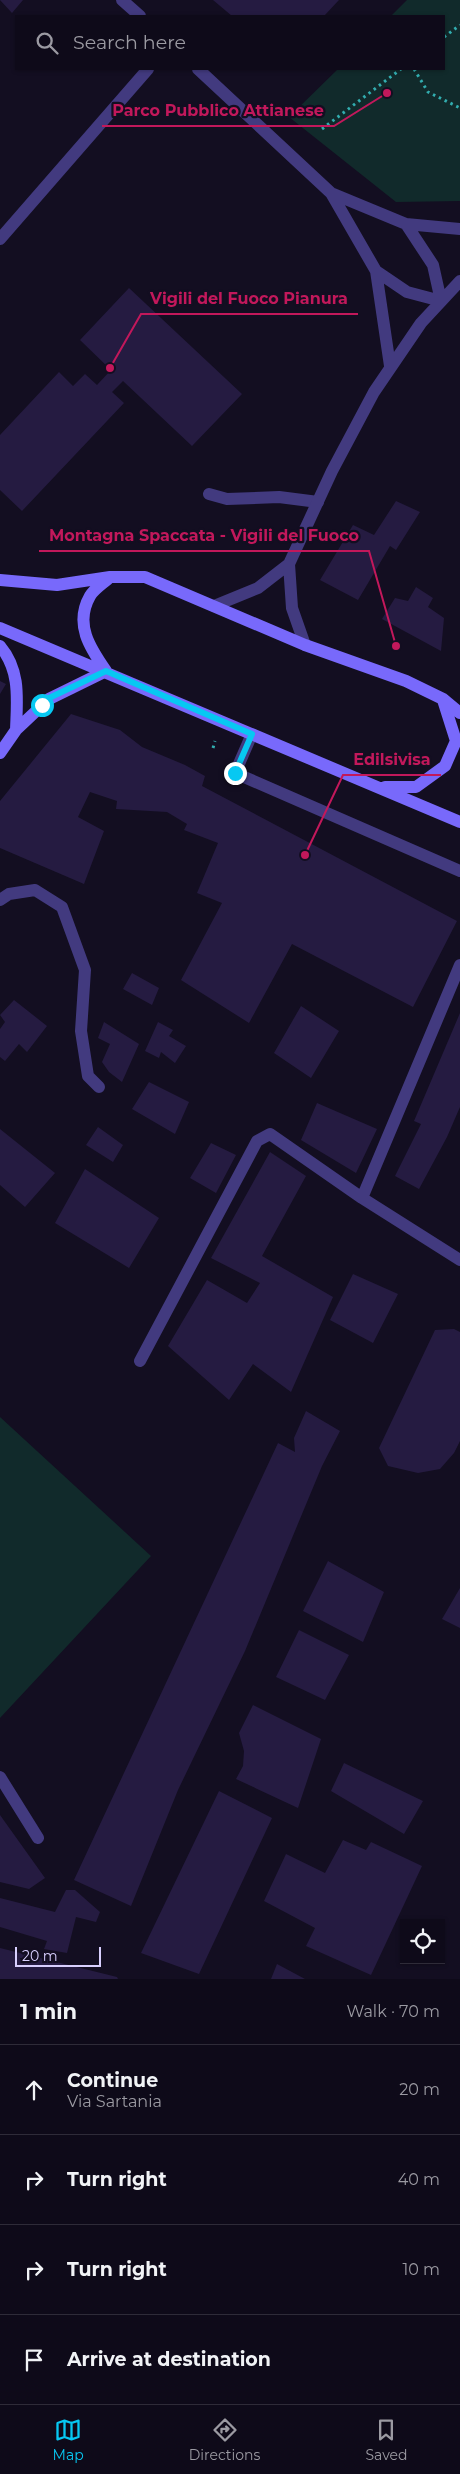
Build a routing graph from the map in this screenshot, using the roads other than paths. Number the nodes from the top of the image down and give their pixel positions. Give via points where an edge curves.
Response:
1 (122, 0) edge
2 (139, 15) edge
3 (147, 70) edge
4 (199, 70) edge
5 (331, 193) junction
6 (406, 224) junction
7 (460, 229) edge
8 (0, 239) edge
9 (376, 271) junction
10 (460, 281) edge
11 (441, 301) junction
12 (390, 366) junction
13 (208, 494) dead end
14 (318, 502) junction
15 (289, 564) junction
16 (110, 577) junction
17 (0, 580) edge
18 (214, 606) junction
19 (0, 628) edge
20 (305, 645) junction
21 (0, 646) edge
22 (106, 671) junction
23 (443, 700) junction
24 (460, 714) edge
25 (16, 730) junction
26 (252, 734) junction
27 (0, 753) edge
28 (377, 787) junction
29 (460, 822) edge
30 (460, 871) edge
31 (0, 900) edge
32 (460, 965) edge
33 (100, 1087) dead end
34 (362, 1198) junction
35 (460, 1260) edge
36 (140, 1361) dead end
37 (0, 1777) edge
38 (38, 1838) dead end

1 - 2 street
3 - 8 street
4 - 5 street
5 - 6 street
5 - 9 street
6 - 7 street
6 - 11 street via 433,265
9 - 11 street via 407,292
9 - 12 street
10 - 11 street
11 - 12 street
12 - 14 street
13 - 14 street via 227,499 279,497
14 - 15 street
15 - 18 street via 258,588
15 - 20 street via 292,608
16 - 17 main road via 57,584
16 - 18 main road via 145,577
16 - 22 main road via 91,595 82,616 88,645
18 - 20 main road
19 - 22 main road
20 - 23 main road via 406,681
21 - 25 main road via 8,656 18,684
22 - 25 main road via 49,698
22 - 26 main road
23 - 24 main road
23 - 28 main road via 456,741 445,766 416,787
25 - 27 main road
26 - 28 main road
26 - 30 street via 235,773
28 - 29 main road
31 - 33 street via 9,894 35,890 62,908 85,970 81,1031 88,1076
32 - 34 street
34 - 35 street
34 - 36 street via 270,1134 257,1141
37 - 38 street

